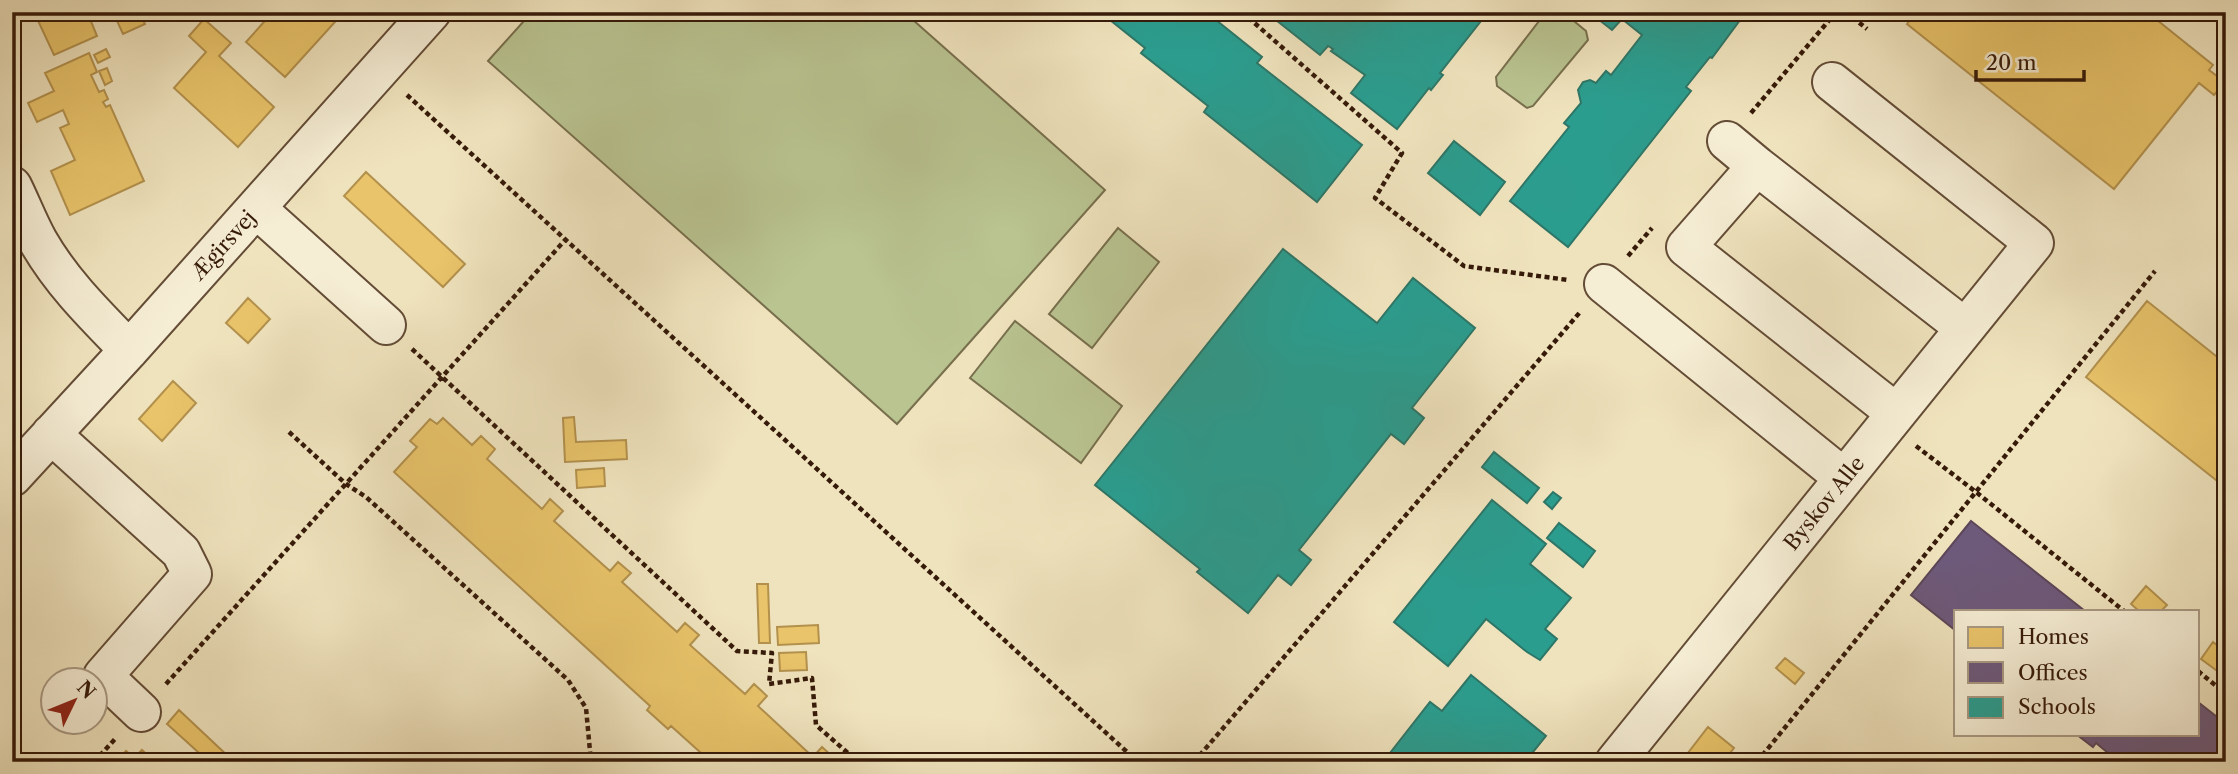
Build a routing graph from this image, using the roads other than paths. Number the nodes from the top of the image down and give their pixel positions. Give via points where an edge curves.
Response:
1 (431, 12) edge
2 (1832, 82) dead end
3 (1727, 141) dead end
4 (1758, 166) junction
5 (12, 186) edge
6 (256, 208) junction
7 (1604, 284) road end
8 (386, 325) road end
9 (1965, 328) junction
10 (129, 350) junction
11 (1892, 419) junction
12 (51, 434) junction
13 (12, 477) edge
14 (1844, 478) junction
15 (141, 712) road end
16 (1615, 762) edge

1 - 6 street, Ægirsvej
2 - 9 street, Byskov Alle via 2034,243
3 - 4 street
4 - 9 street
4 - 11 street via 1686,247
5 - 10 street via 57,270
6 - 8 street
6 - 10 street, Ægirsvej
7 - 14 street
9 - 11 street, Byskov Alle
10 - 12 street, Ægirsvej
11 - 14 street, Byskov Alle
12 - 13 street, Ægirsvej
12 - 15 street via 181,552 192,574 103,676
14 - 16 street, Byskov Alle

